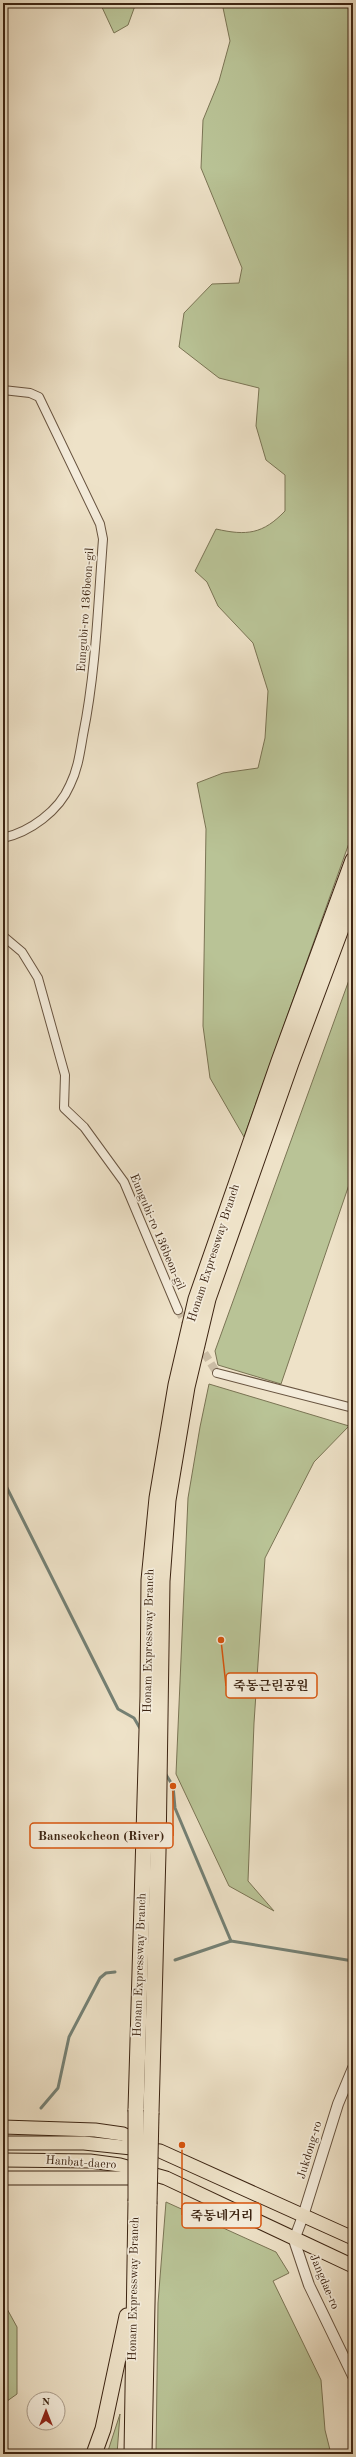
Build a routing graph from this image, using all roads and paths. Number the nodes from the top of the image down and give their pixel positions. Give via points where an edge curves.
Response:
1 (3, 390) edge
2 (3, 838) edge
3 (353, 860) edge
4 (353, 896) edge
5 (3, 936) edge
6 (178, 1310) tunnel mouth
7 (217, 1373) tunnel mouth
8 (353, 1408) edge
9 (353, 2068) edge
10 (144, 2112) junction
11 (3, 2127) edge
12 (3, 2143) edge
13 (160, 2151) junction
14 (3, 2160) edge
15 (3, 2178) edge
16 (166, 2178) junction
17 (142, 2202) junction
18 (304, 2216) junction
19 (353, 2238) edge
20 (294, 2240) junction
21 (353, 2266) edge
22 (134, 2283) junction
23 (353, 2376) edge
24 (94, 2454) edge
25 (132, 2454) edge
26 (144, 2454) edge

1 - 2 street, Eungubi-ro 136beon-gil via 30,393 39,397 100,524 103,539 91,699 75,774 59,802 42,819 27,829
3 - 10 highway, Honam Expressway Branch via 196,1299 176,1385 156,1498 149,1580 143,1842
4 - 10 highway, Honam Expressway Branch via 211,1292 187,1387 168,1500 162,1581 158,1852
5 - 6 street, Eungubi-ro 136beon-gil via 22,952 38,978 67,1083 64,1108 93,1139 124,1182
7 - 8 street
9 - 18 street, Jukdong-ro via 338,2104
10 - 17 highway, Honam Expressway Branch, bridge
11 - 13 main road via 95,2130 123,2134
12 - 13 main road, Hanbat-daero via 84,2143
13 - 18 main road, Hanbat-daero
14 - 16 main road, Hanbat-daero via 90,2161 120,2165
15 - 16 main road
16 - 20 main road, Hanbat-daero
17 - 22 highway, Honam Expressway Branch
17 - 26 highway, Honam Expressway Branch
18 - 19 main road, Hanbat-daero
18 - 20 street, Jukdong-ro
20 - 21 main road, Hanbat-daero
20 - 23 street, Jangdae-ro via 309,2284
22 - 24 highway via 102,2429
22 - 25 highway, Honam Expressway Branch

